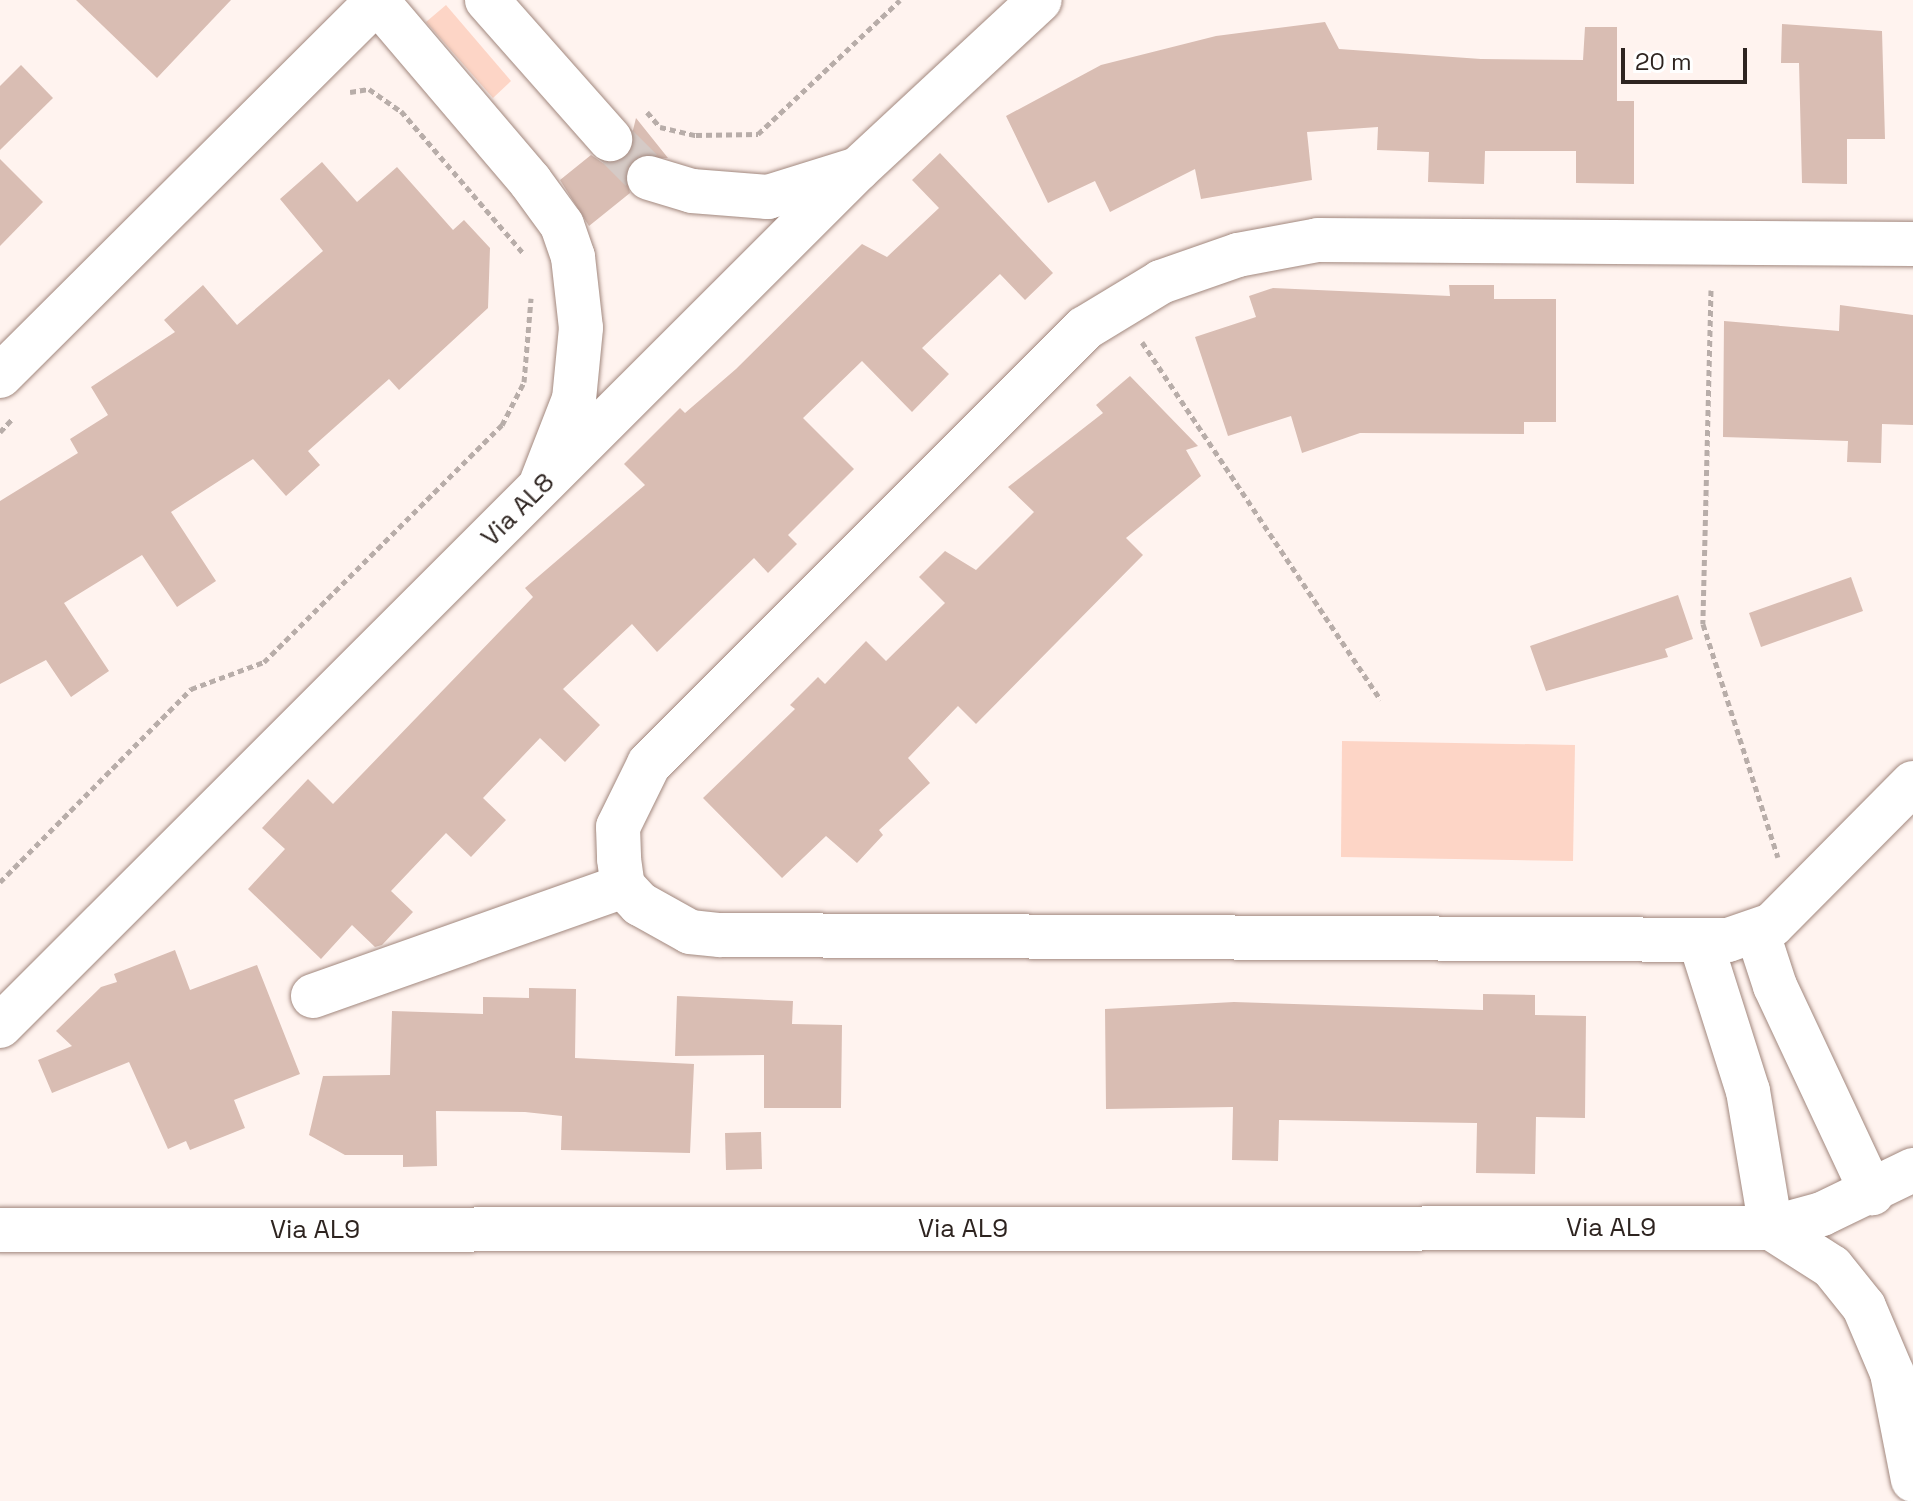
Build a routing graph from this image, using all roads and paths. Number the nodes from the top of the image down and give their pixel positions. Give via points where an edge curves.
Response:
1 (377, 0) edge
2 (487, 0) edge
3 (900, 0) edge
4 (1040, 0) edge
5 (339, 96) dead end
6 (640, 104) dead end
7 (610, 139) tunnel mouth
8 (858, 169) junction
9 (649, 178) tunnel mouth
10 (1913, 244) edge
11 (527, 261) dead end
12 (532, 285) dead end
13 (1711, 290) dead end
14 (1135, 331) dead end
15 (11, 393) edge
16 (0, 432) edge
17 (536, 492) junction
18 (1381, 700) dead end
19 (1913, 783) edge
20 (1782, 869) dead end
21 (0, 882) edge
22 (623, 886) junction
23 (1758, 934) junction
24 (1700, 940) junction
25 (313, 996) dead end
26 (0, 1026) edge
27 (1913, 1170) edge
28 (1872, 1193) junction
29 (1771, 1228) junction
30 (0, 1230) edge
31 (1913, 1480) edge

1 - 15 street
1 - 17 street via 530,181 562,225 573,257 581,328 574,399
2 - 7 street
3 - 6 path via 758,134 729,139 660,127
4 - 8 street, Via AL8
5 - 11 path via 369,89 401,111
8 - 9 street via 768,197 692,191
8 - 17 street, Via AL8
10 - 22 street via 1318,240 1238,255 1161,282 1085,328 649,764 618,827
12 - 21 path via 524,382 502,425 264,662 191,689
13 - 20 path via 1703,624
14 - 18 path
15 - 16 path
17 - 26 street, Via AL8
19 - 23 street
22 - 24 street via 662,921 720,935
22 - 25 street
23 - 24 street
23 - 28 street via 1775,986
24 - 29 street via 1748,1091
27 - 28 street, Via AL9
28 - 29 street, Via AL9
29 - 30 street, Via AL9
29 - 31 street via 1832,1267 1864,1307 1892,1373

